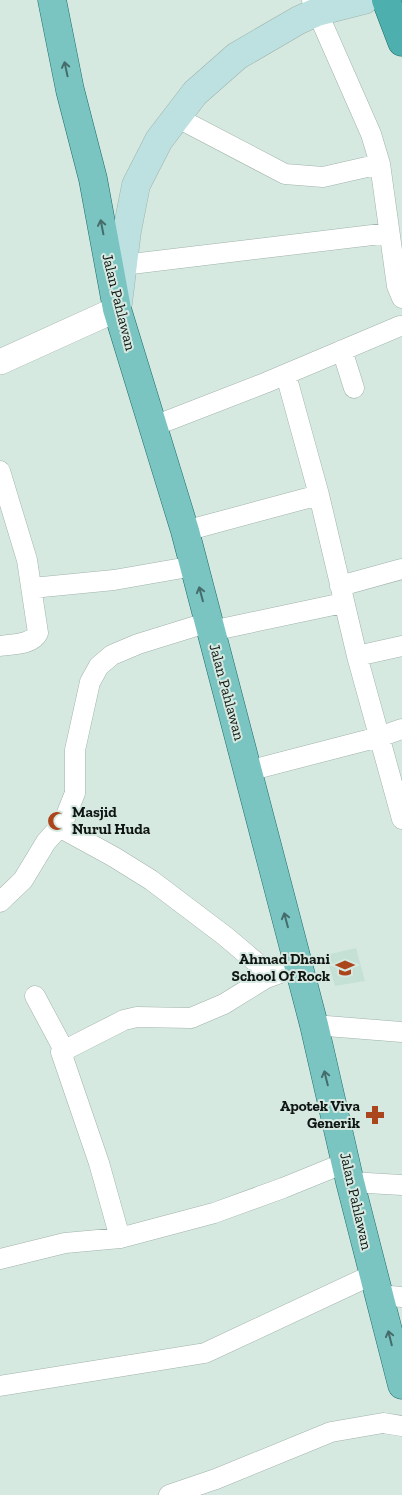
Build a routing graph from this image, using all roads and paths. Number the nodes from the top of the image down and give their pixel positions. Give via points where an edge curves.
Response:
1 (52, 0) edge
2 (364, 0) edge
3 (386, 0) edge
4 (315, 6) edge
5 (402, 42) edge
6 (176, 117) junction
7 (380, 164) junction
8 (93, 179) junction
9 (136, 185) junction
10 (390, 233) junction
11 (123, 265) junction
12 (402, 298) edge
13 (117, 309) junction
14 (400, 326) dead end
15 (342, 350) junction
16 (0, 362) edge
17 (286, 374) junction
18 (354, 388) dead end
19 (154, 426) junction
20 (0, 471) edge
21 (319, 495) junction
22 (185, 531) junction
23 (194, 566) junction
24 (402, 570) edge
25 (32, 588) junction
26 (342, 594) junction
27 (210, 626) junction
28 (0, 646) edge
29 (402, 646) edge
30 (357, 656) junction
31 (402, 729) edge
32 (379, 737) junction
33 (248, 771) junction
34 (402, 819) edge
35 (61, 828) junction
36 (0, 902) edge
37 (297, 961) junction
38 (266, 978) junction
39 (35, 996) dead end
40 (314, 1025) junction
41 (402, 1032) edge
42 (65, 1052) junction
43 (349, 1172) junction
44 (402, 1185) edge
45 (120, 1238) junction
46 (0, 1258) edge
47 (385, 1289) edge
48 (402, 1385) edge
49 (0, 1386) edge
50 (402, 1426) edge
51 (169, 1495) edge

8 -> 1 main road, Jalan Pahlawan via 70,90
2 - 4 main road
3 - 5 highway
4 - 6 main road via 299,20 237,56 195,93
4 - 7 street via 371,134
6 - 7 street via 285,174 322,176
6 - 9 main road via 159,140
7 - 10 street
8 - 9 main road via 105,192 123,192
13 -> 8 main road, Jalan Pahlawan
9 - 11 main road
10 - 11 street
10 - 12 street via 397,286
11 - 13 main road
13 - 16 street
13 - 19 main road, Jalan Pahlawan
14 - 15 street
15 - 17 street
15 - 18 street
17 - 19 street
17 - 21 street
19 - 22 main road, Jalan Pahlawan
20 - 25 street via 27,560
21 - 22 street
21 - 26 street
22 - 23 main road, Jalan Pahlawan
23 - 25 street via 114,580
27 -> 23 main road, Jalan Pahlawan
24 - 26 street
25 - 28 street via 36,638
26 - 27 street
26 - 30 street
27 - 33 main road, Jalan Pahlawan
27 - 35 street via 138,644 112,655 100,666 90,682 75,750 75,793
29 - 30 street
30 - 32 street
31 - 32 street
32 - 33 street
32 - 34 street
37 -> 33 main road, Jalan Pahlawan
35 - 36 street via 46,842 23,880
35 - 38 street via 158,886 257,962
37 - 38 street
37 - 40 main road, Jalan Pahlawan
38 - 42 street via 224,1004 191,1018 138,1017 124,1020
39 - 42 street
40 - 41 street
43 -> 40 main road, Jalan Pahlawan
42 - 45 street via 60,1052 99,1163
43 - 44 street
43 - 45 street via 283,1188 214,1213
43 - 47 main road, Jalan Pahlawan
45 - 46 street via 65,1243
48 -> 47 main road, Jalan Pahlawan
47 - 49 street via 205,1353
50 - 51 street via 383,1423 331,1432

